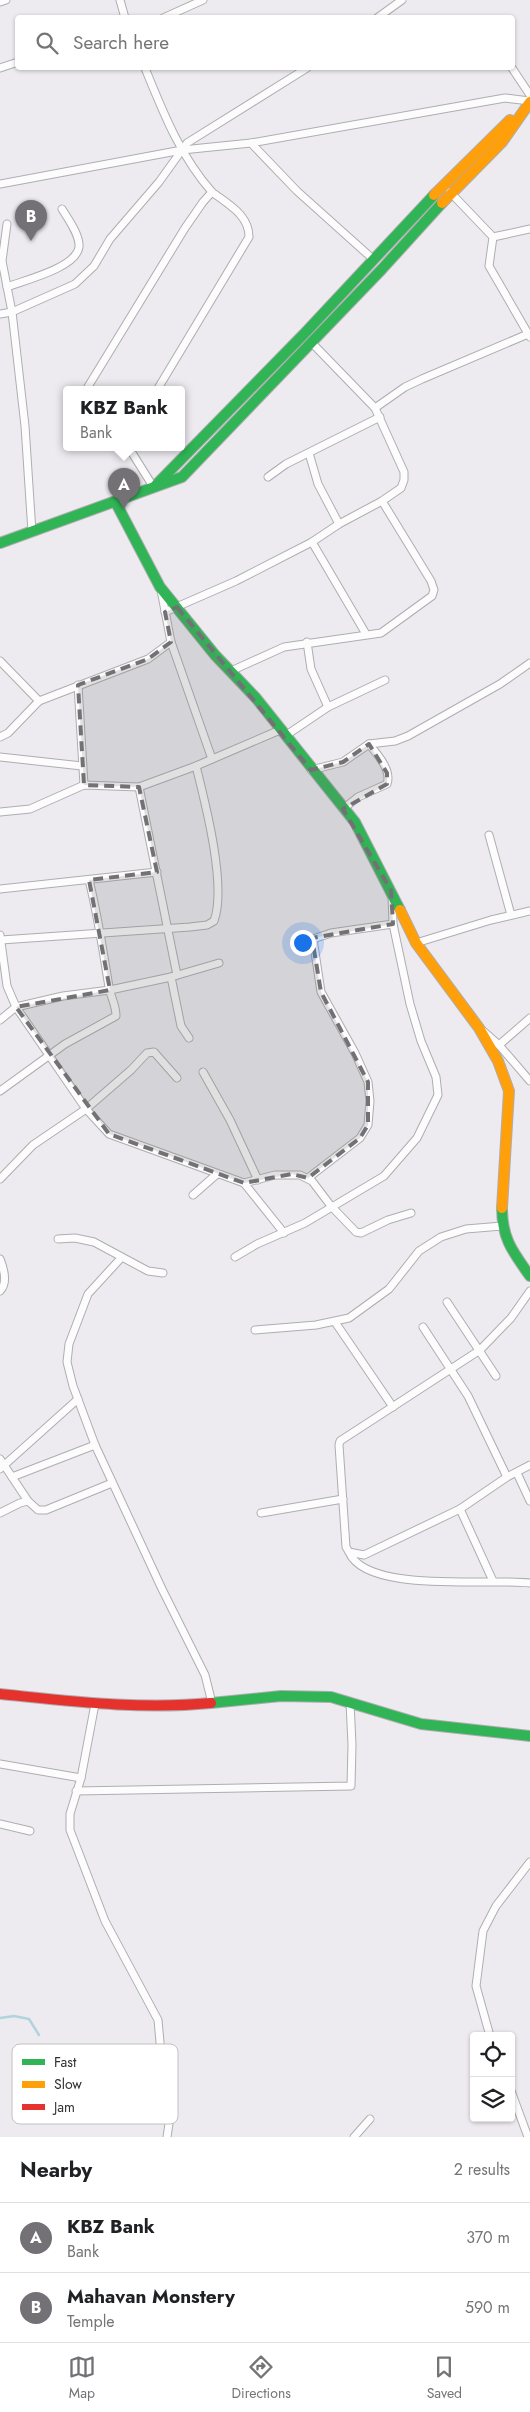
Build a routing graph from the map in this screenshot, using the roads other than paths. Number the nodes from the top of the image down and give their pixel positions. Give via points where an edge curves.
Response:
1 (6, 0) edge
2 (120, 0) edge
3 (202, 0) edge
4 (402, 0) edge
5 (0, 2) edge
6 (125, 15) edge
7 (170, 15) edge
8 (381, 15) edge
9 (15, 63) edge
10 (0, 68) edge
11 (146, 70) edge
12 (303, 70) edge
13 (513, 70) edge
14 (530, 95) edge
15 (530, 102) edge
16 (251, 143) junction
17 (182, 150) junction
18 (0, 184) edge
19 (444, 184) junction
20 (212, 192) junction
21 (451, 193) junction
22 (62, 209) dead end
23 (7, 224) dead end
24 (530, 229) edge
25 (492, 237) junction
26 (374, 260) junction
27 (382, 269) junction
28 (7, 287) junction
29 (12, 312) junction
30 (0, 314) edge
31 (304, 334) junction
32 (529, 336) edge
33 (312, 343) junction
34 (88, 386) edge
35 (159, 386) edge
36 (375, 408) junction
37 (380, 417) junction
38 (131, 451) edge
39 (309, 453) junction
40 (268, 477) dead end
41 (154, 488) junction
42 (382, 501) junction
43 (116, 503) junction
44 (339, 524) junction
45 (32, 532) junction
46 (312, 542) junction
47 (0, 543) edge
48 (160, 587) junction
49 (177, 607) junction
50 (165, 612) junction
51 (366, 634) junction
52 (171, 642) junction
53 (307, 642) junction
54 (0, 661) edge
55 (530, 663) edge
56 (231, 671) junction
57 (385, 680) dead end
58 (78, 685) junction
59 (39, 700) junction
60 (328, 707) junction
61 (282, 733) junction
62 (0, 737) edge
63 (370, 744) junction
64 (0, 757) edge
65 (212, 759) junction
66 (82, 766) junction
67 (196, 766) junction
68 (311, 770) junction
69 (84, 785) junction
70 (139, 787) junction
71 (343, 809) junction
72 (0, 812) edge
73 (489, 835) dead end
74 (157, 872) junction
75 (89, 880) junction
76 (0, 889) edge
77 (391, 890) junction
78 (530, 911) edge
79 (511, 915) junction
80 (394, 924) junction
81 (168, 928) junction
82 (102, 932) junction
83 (0, 938) edge
84 (416, 943) junction
85 (219, 963) dead end
86 (174, 976) junction
87 (0, 981) edge
88 (7, 986) junction
89 (110, 990) junction
90 (16, 1007) junction
91 (530, 1018) edge
92 (0, 1020) edge
93 (479, 1028) junction
94 (189, 1038) dead end
95 (499, 1045) junction
96 (50, 1056) junction
97 (203, 1072) dead end
98 (177, 1078) dead end
99 (530, 1081) edge
100 (0, 1091) edge
101 (86, 1109) junction
102 (217, 1174) junction
103 (308, 1178) junction
104 (0, 1179) edge
105 (258, 1180) junction
106 (244, 1182) junction
107 (193, 1195) dead end
108 (331, 1206) junction
109 (411, 1213) dead end
110 (502, 1226) junction
111 (284, 1233) junction
112 (58, 1238) dead end
113 (235, 1256) dead end
114 (121, 1258) junction
115 (0, 1259) edge
116 (163, 1273) dead end
117 (530, 1276) edge
118 (0, 1291) edge
119 (530, 1291) edge
120 (446, 1302) dead end
121 (335, 1322) junction
122 (423, 1327) dead end
123 (255, 1330) dead end
124 (480, 1350) junction
125 (450, 1369) junction
126 (496, 1376) dead end
127 (78, 1399) junction
128 (393, 1407) junction
129 (96, 1445) junction
130 (0, 1459) edge
131 (530, 1465) edge
132 (2, 1468) edge
133 (517, 1473) junction
134 (12, 1477) junction
135 (507, 1477) junction
136 (112, 1483) junction
137 (343, 1499) junction
138 (28, 1501) junction
139 (530, 1501) edge
140 (460, 1510) junction
141 (0, 1513) edge
142 (262, 1513) dead end
143 (349, 1552) junction
144 (493, 1581) junction
145 (530, 1583) edge
146 (0, 1694) edge
147 (350, 1702) junction
148 (212, 1703) junction
149 (95, 1704) junction
150 (530, 1736) edge
151 (0, 1764) edge
152 (81, 1778) junction
153 (76, 1791) junction
154 (0, 1824) edge
155 (30, 1832) dead end
156 (530, 1862) edge
157 (489, 2032) edge
158 (160, 2044) edge
159 (515, 2102) edge
160 (370, 2119) dead end
161 (169, 2124) edge
162 (167, 2137) edge
163 (354, 2137) edge
164 (528, 2137) edge

1 - 5 street
2 - 6 street
3 - 7 street
4 - 8 street
9 - 10 street
11 - 17 street
12 - 17 street via 187,143
13 - 14 street
15 - 16 street via 505,98
15 - 19 main road
15 - 21 main road via 502,142
16 - 17 street
16 - 26 street via 296,191
17 - 18 street
17 - 20 street
17 - 29 street via 110,239 88,272 75,284
19 - 21 street
19 - 26 main road
20 - 34 street via 185,228
20 - 35 street via 243,216 249,226 249,238
21 - 25 street
21 - 27 main road
22 - 28 street via 77,235 79,247 74,257 63,266
23 - 28 street via 2,261
24 - 25 street
25 - 32 street via 489,266
26 - 27 street
26 - 31 main road
27 - 33 main road
28 - 29 street
29 - 30 street
29 - 45 street via 25,426
31 - 33 street
31 - 41 main road
32 - 36 street via 422,379
33 - 36 street
33 - 41 main road via 182,477
36 - 37 street
37 - 39 street
37 - 42 street via 404,472 400,488
38 - 41 street
39 - 40 street
39 - 44 street via 318,484
41 - 43 main road
42 - 44 street
42 - 51 street via 434,590 432,596 380,633
43 - 45 main road
43 - 48 main road
44 - 46 street
45 - 47 main road
46 - 49 street
46 - 51 street
48 - 49 main road
48 - 50 street
49 - 50 street
49 - 56 main road via 214,655
50 - 52 street
51 - 53 street
52 - 58 street via 148,659
52 - 65 street
53 - 56 street via 284,647
53 - 60 street via 311,669
54 - 59 street
55 - 63 street via 500,684 408,736
56 - 61 main road
57 - 60 street
58 - 59 street
58 - 66 street
59 - 62 street
60 - 61 street
61 - 65 street
61 - 68 main road
63 - 68 street via 342,762
63 - 71 street via 387,772 387,784
64 - 66 street
65 - 67 street
66 - 69 street
67 - 70 street
67 - 81 street via 216,875 216,915 214,921 207,925
68 - 71 main road
69 - 70 street
69 - 72 street via 30,809
70 - 74 street
71 - 77 main road via 354,822
73 - 79 street
74 - 75 street
74 - 81 street
75 - 76 street
75 - 82 street
77 - 80 street
77 - 84 main road
78 - 79 street
79 - 84 street
80 - 103 street via 331,933 313,939 321,992 368,1082 370,1102 368,1125 360,1138
80 - 108 street via 410,1004 420,1042 436,1077 438,1095 417,1138 397,1163 384,1176
81 - 82 street
81 - 86 street
82 - 83 street
82 - 89 street
83 - 88 street
84 - 93 main road
85 - 86 street
86 - 89 street
86 - 94 street via 181,1026
87 - 88 street
88 - 90 street
89 - 90 street
89 - 96 street via 116,1016
90 - 92 street
90 - 96 street
91 - 95 street
93 - 95 street
93 - 110 main road via 498,1061 508,1091
95 - 99 street
96 - 100 street
96 - 101 street
97 - 105 street
98 - 101 street via 154,1052 150,1052
101 - 102 street via 109,1134
101 - 104 street via 33,1145
102 - 106 street
102 - 107 street
103 - 105 street via 292,1174
103 - 108 street
105 - 106 street
106 - 111 street
108 - 109 street via 353,1230 361,1233
108 - 111 street
110 - 117 main road via 508,1245
110 - 121 street via 466,1229 441,1237 419,1251 389,1289 349,1318
111 - 113 street
112 - 114 street via 94,1242
114 - 116 street via 148,1271
114 - 127 street via 88,1294 69,1344 67,1362
115 - 118 street via 5,1284
119 - 124 street via 511,1318
120 - 124 street
121 - 123 street
121 - 128 street
122 - 125 street
124 - 125 street
124 - 126 street
125 - 128 street
125 - 135 street via 468,1396
127 - 129 street
127 - 132 street
128 - 137 street via 340,1441
129 - 134 street
129 - 136 street
130 - 132 street
131 - 133 street
132 - 134 street
133 - 135 street
133 - 139 street
134 - 138 street
135 - 140 street
136 - 138 street via 46,1510 38,1510
136 - 148 street via 205,1675
137 - 142 street
137 - 143 street
138 - 141 street
140 - 143 street via 364,1555
140 - 144 street
143 - 144 street via 355,1563 365,1570 394,1577 452,1583
144 - 145 street
146 - 149 main road
147 - 148 main road via 321,1696 290,1695
147 - 150 main road via 419,1724 501,1730
147 - 153 street via 351,1786
148 - 149 main road via 169,1706
149 - 152 street
151 - 152 street
152 - 153 street
153 - 158 street via 70,1830 105,1922 158,2020
154 - 155 street
156 - 157 street via 496,1906 484,1931 476,1986
159 - 164 street
160 - 163 street
161 - 162 street

